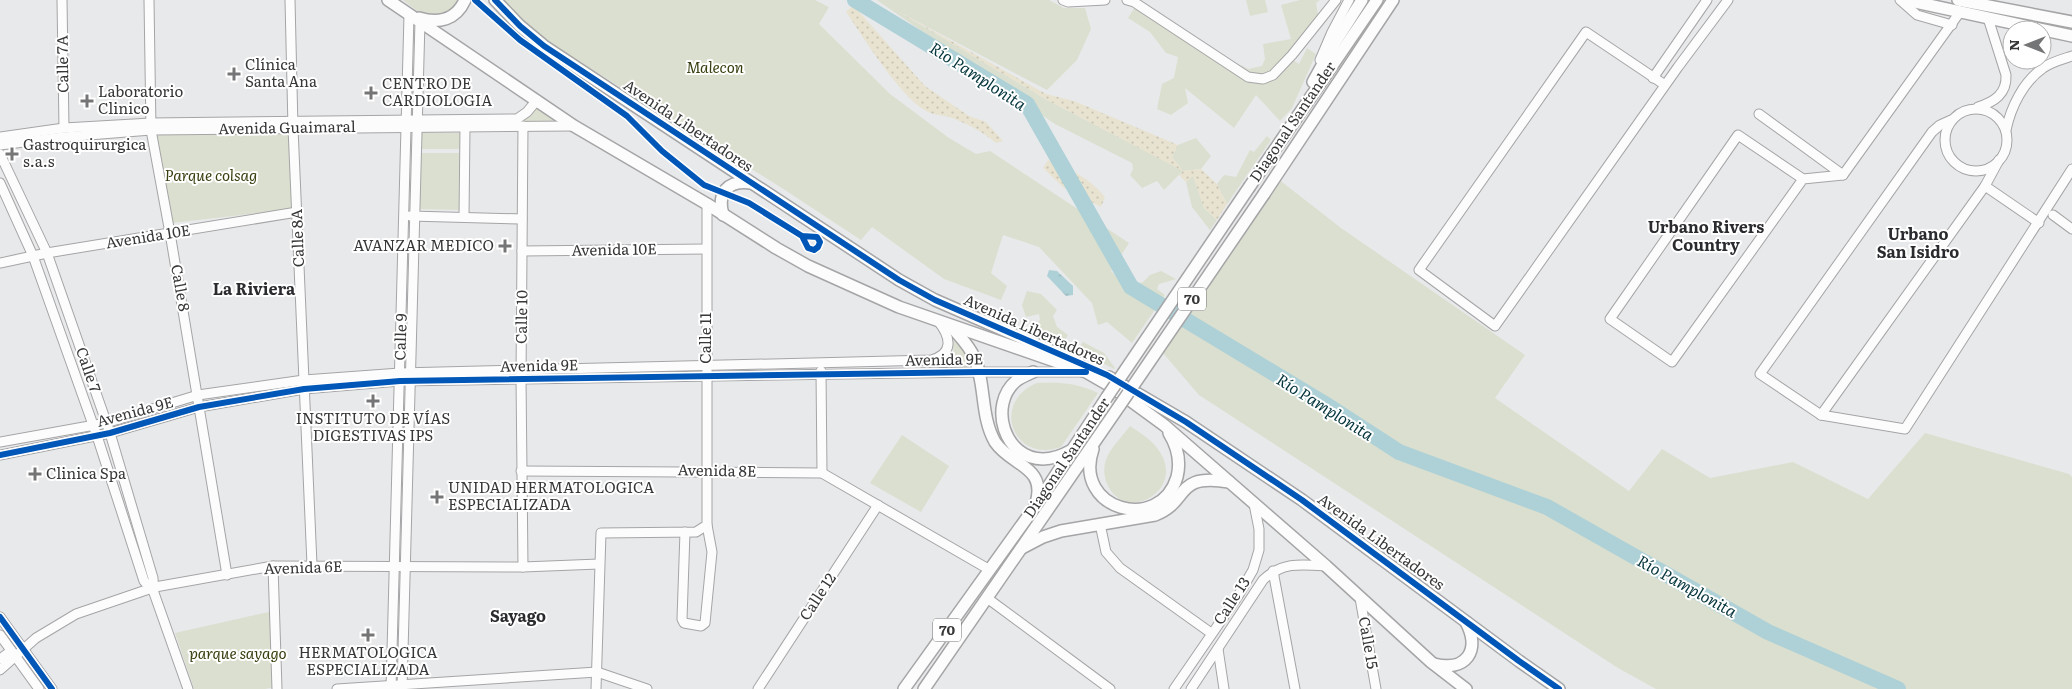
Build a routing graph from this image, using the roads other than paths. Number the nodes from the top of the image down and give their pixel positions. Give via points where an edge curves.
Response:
1 (62, 0) edge
2 (149, 0) edge
3 (290, 0) edge
4 (388, 0) edge
5 (465, 0) edge
6 (496, 0) edge
7 (1063, 0) edge
8 (1105, 0) edge
9 (1127, 0) edge
10 (1336, 0) edge
11 (1350, 0) edge
12 (1362, 0) edge
13 (1376, 0) edge
14 (1393, 0) edge
15 (1402, 0) edge
16 (1707, 0) edge
17 (1728, 0) edge
18 (1900, 0) edge
19 (1906, 0) edge
20 (1958, 0) edge
21 (1960, 12) junction
22 (414, 17) junction
23 (1988, 18) junction
24 (2072, 22) edge
25 (1952, 25) junction
26 (2072, 36) edge
27 (2072, 56) edge
28 (1666, 59) junction
29 (1678, 67) junction
30 (1653, 78) junction
31 (1313, 83) junction
32 (1665, 86) junction
33 (537, 100) junction
34 (1304, 107) junction
35 (1976, 108) junction
36 (1318, 113) junction
37 (1759, 114) dead end
38 (1951, 120) junction
39 (406, 123) junction
40 (418, 123) junction
41 (293, 124) junction
42 (523, 126) junction
43 (574, 126) junction
44 (151, 127) junction
45 (465, 127) junction
46 (64, 128) junction
47 (2006, 131) junction
48 (0, 137) edge
49 (0, 145) edge
50 (0, 154) edge
51 (1999, 160) junction
52 (2072, 169) edge
53 (1843, 175) junction
54 (1803, 179) junction
55 (0, 183) edge
56 (751, 183) junction
57 (1986, 186) junction
58 (707, 204) junction
59 (297, 212) junction
60 (723, 215) junction
61 (404, 216) junction
62 (416, 216) junction
63 (2053, 216) dead end
64 (464, 217) junction
65 (522, 219) junction
66 (2039, 223) junction
67 (2072, 229) edge
68 (170, 233) junction
69 (706, 249) junction
70 (522, 251) junction
71 (47, 253) junction
72 (33, 256) junction
73 (0, 263) edge
74 (944, 323) junction
75 (821, 363) junction
76 (706, 366) junction
77 (978, 372) junction
78 (1033, 372) junction
79 (1086, 372) junction
80 (521, 374) junction
81 (821, 374) junction
82 (400, 377) junction
83 (412, 377) junction
84 (706, 377) junction
85 (304, 384) junction
86 (198, 395) junction
87 (200, 407) junction
88 (1821, 416) junction
89 (106, 423) junction
90 (1164, 425) junction
91 (93, 426) junction
92 (110, 433) junction
93 (1100, 434) junction
94 (97, 436) junction
95 (398, 439) junction
96 (410, 439) junction
97 (1, 440) edge
98 (1074, 450) junction
99 (4, 454) edge
100 (521, 470) junction
101 (706, 471) junction
102 (822, 473) junction
103 (1229, 482) junction
104 (1254, 504) junction
105 (878, 505) junction
106 (1034, 508) junction
107 (1100, 524) junction
108 (704, 527) junction
109 (685, 532) junction
110 (1018, 551) junction
111 (599, 564) junction
112 (312, 565) junction
113 (273, 566) junction
114 (1326, 566) junction
115 (394, 567) junction
116 (406, 567) junction
117 (523, 567) junction
118 (990, 570) junction
119 (1273, 570) junction
120 (227, 574) junction
121 (153, 589) junction
122 (986, 598) junction
123 (1360, 598) junction
124 (0, 617) edge
125 (1465, 620) junction
126 (1211, 633) junction
127 (0, 635) edge
128 (1218, 649) junction
129 (23, 650) junction
130 (14, 654) junction
131 (0, 659) edge
132 (1431, 662) junction
133 (0, 670) edge
134 (597, 672) junction
135 (513, 678) junction
136 (391, 687) edge
137 (402, 687) edge
138 (1462, 688) edge
139 (39, 689) edge
140 (52, 689) edge
141 (188, 689) edge
142 (277, 689) edge
143 (337, 689) edge
144 (514, 689) edge
145 (596, 689) edge
146 (647, 689) edge
147 (758, 689) edge
148 (904, 689) edge
149 (924, 689) edge
150 (1110, 689) edge
151 (1174, 689) edge
152 (1191, 689) edge
153 (1224, 689) edge
154 (1295, 689) edge
155 (1376, 689) edge
156 (1559, 689) edge

1 - 46 street, Calle 7A
2 - 44 street, Calle 8
3 - 41 street, Calle 8A
4 - 22 main road, Avenida Libertadores
5 - 22 main road via 450,19
6 - 56 main road, Avenida Libertadores via 544,46
7 - 8 street
9 - 10 street via 1256,79 1273,75
11 - 31 street via 1332,32
12 - 31 main road
13 - 34 main road, Diagonal Santander / 70
14 - 36 main road, Diagonal Santander / 70
15 - 36 main road via 1348,79
16 - 28 street
17 - 29 street
18 - 25 street via 1917,15
19 - 21 main road
20 - 24 main road
21 - 23 main road
21 - 25 street
22 - 33 main road, Avenida Libertadores
22 - 39 street, Calle 9
22 - 40 street, Calle 9
23 - 26 main road
23 - 35 street via 2006,82 1998,98
25 - 53 street
27 - 47 street via 2042,68 2013,105
28 - 29 street
28 - 30 street
29 - 32 street
30 - 32 street
30 - 32 street via 1586,32 1418,270 1496,326
31 - 34 main road
33 - 40 street, Avenida Guaimaral via 517,119
33 - 43 main road, Avenida Libertadores
34 - 98 main road, Diagonal Santander / 70, bridge
35 - 38 street via 1966,110
35 - 47 street via 1994,114
36 - 93 main road, Diagonal Santander / 70, bridge
37 - 53 street
38 - 51 street via 1944,138 1949,157 1956,164 1964,169 1983,170
38 - 88 street via 1932,132 1760,374
39 - 40 street, Avenida Guaimaral
39 - 41 street, Avenida Guaimaral
39 - 61 street, Calle 9
40 - 45 street, Avenida Guaimaral
40 - 62 street, Calle 9
41 - 44 street, Avenida Guaimaral
41 - 59 street, Calle 8A
42 - 43 street, Avenida Guaimaral
42 - 45 street, Avenida Guaimaral
42 - 65 street, Calle 10
43 - 58 main road, Avenida Libertadores
44 - 46 street, Avenida Guaimaral
44 - 49 street, Avenida Guaimaral
44 - 68 street, Calle 8
45 - 64 street
46 - 48 street, Avenida Guaimaral
47 - 51 street via 2007,144
50 - 71 street, Calle 7
51 - 57 street
52 - 66 street
53 - 54 street
54 - 54 street via 1738,135 1610,319 1672,362
55 - 72 street, Calle 7
56 - 60 main road via 740,182 723,193 720,204
56 - 125 main road, Avenida Libertadores via 935,300 1106,375 1186,422 1302,500
57 - 66 street
57 - 88 street
58 - 60 main road, Avenida Libertadores
58 - 69 street, Calle 11
59 - 68 street, Avenida 10E
59 - 85 street, Calle 8A
60 - 74 main road, Avenida Libertadores via 808,266 899,307
61 - 62 street
61 - 82 street, Calle 9
62 - 64 street
62 - 83 street, Calle 9
63 - 67 street
64 - 65 street
65 - 70 street, Calle 10
66 - 88 street via 1904,428
68 - 71 street, Avenida 10E
68 - 86 street, Calle 8
69 - 70 street, Avenida 10E
69 - 76 street, Calle 11
70 - 80 street, Calle 10
71 - 72 street, Avenida 10E
71 - 89 street, Calle 7
72 - 73 street, Avenida 10E
72 - 91 street, Calle 7
74 - 75 street, Avenida 9E via 948,339 946,351 936,358
74 - 77 main road via 970,349
74 - 79 main road, Avenida Libertadores
75 - 76 street, Avenida 9E
75 - 81 street
76 - 80 street, Avenida 9E
76 - 84 street, Calle 11
77 - 78 street, Avenida 9E
77 - 81 street, Avenida 9E
77 - 106 main road via 986,414 996,442 1031,472 1037,482
78 - 79 street, Avenida 9E
78 - 98 main road via 1017,380 1004,398 1001,418 1007,436 1019,450 1036,459 1055,458
79 - 90 main road, Avenida Libertadores
80 - 83 street, Avenida 9E
80 - 84 street, Avenida 9E
80 - 100 street, Calle 10
81 - 84 street, Avenida 9E
81 - 102 street
82 - 83 street, Avenida 9E
82 - 85 street, Avenida 9E
82 - 95 street, Calle 9
83 - 96 street, Calle 9
84 - 101 street, Calle 11
85 - 86 street, Avenida 9E
85 - 87 street, Avenida 9E
85 - 112 street, Calle 8A
86 - 87 street, Calle 8
86 - 89 street, Avenida 9E
87 - 92 street, Avenida 9E
87 - 120 street, Calle 8
89 - 91 street, Avenida 9E
89 - 92 street, Calle 7
90 - 93 main road via 1176,447 1178,473 1164,497 1143,509 1114,505 1094,488 1089,463
90 - 103 main road, Avenida Libertadores
91 - 94 street, Calle 7
91 - 97 street, Avenida 9E
92 - 94 street, Avenida 9E
92 - 121 street, Calle 7
93 - 110 main road, Diagonal Santander / 70
94 - 99 street, Avenida 9E
94 - 121 street, Calle 7 via 144,581
95 - 96 street
95 - 115 street, Calle 9
96 - 116 street, Calle 9
97 - 99 street
98 - 106 main road, Diagonal Santander / 70
100 - 101 street, Avenida 8E
100 - 117 street, Calle 10
101 - 102 street, Avenida 8E
101 - 108 street, Calle 11
102 - 105 street
103 - 104 main road, Avenida Libertadores
103 - 107 main road via 1198,481 1160,513
104 - 114 main road, Avenida Libertadores
104 - 126 street, Calle 13 via 1259,550 1253,570
105 - 118 street
105 - 147 street, Calle 12
106 - 118 main road, Diagonal Santander / 70
107 - 110 main road via 1061,530
107 - 126 street via 1106,552 1120,568
108 - 109 street via 696,532
108 - 109 street, Calle 11 via 712,552 705,623 701,626 684,623 682,619
109 - 111 street via 601,533
110 - 122 main road, Diagonal Santander / 70
111 - 117 street, Avenida 6E
111 - 134 street
112 - 113 street, Avenida 6E
112 - 115 street, Avenida 6E
113 - 120 street, Avenida 6E
113 - 142 street
114 - 119 street via 1289,565
114 - 123 main road, Avenida Libertadores
115 - 116 street, Avenida 6E
115 - 136 street, Calle 9
116 - 117 street, Avenida 6E
116 - 137 street, Calle 9
118 - 148 main road, Diagonal Santander / 70
119 - 128 street, Calle 13
119 - 154 street
120 - 121 street, Avenida 6E
121 - 129 street, Avenida 6E via 76,614 36,638
121 - 141 street, Calle 7
122 - 149 main road, Diagonal Santander / 70
122 - 150 street
123 - 132 main road, Avenida Libertadores
123 - 155 street, Calle 15
124 - 129 street
125 - 132 main road via 1473,640 1469,656 1455,666
125 - 156 main road, Avenida Libertadores
126 - 151 street, Calle 13
127 - 130 street
128 - 152 street, Calle 13
128 - 153 street
129 - 130 street, Avenida 6E
129 - 140 street
130 - 131 street
130 - 133 street
130 - 139 street
132 - 138 main road, Avenida Libertadores
134 - 135 street
134 - 145 street
134 - 146 street
135 - 137 street
135 - 144 street
136 - 137 street
136 - 143 street

